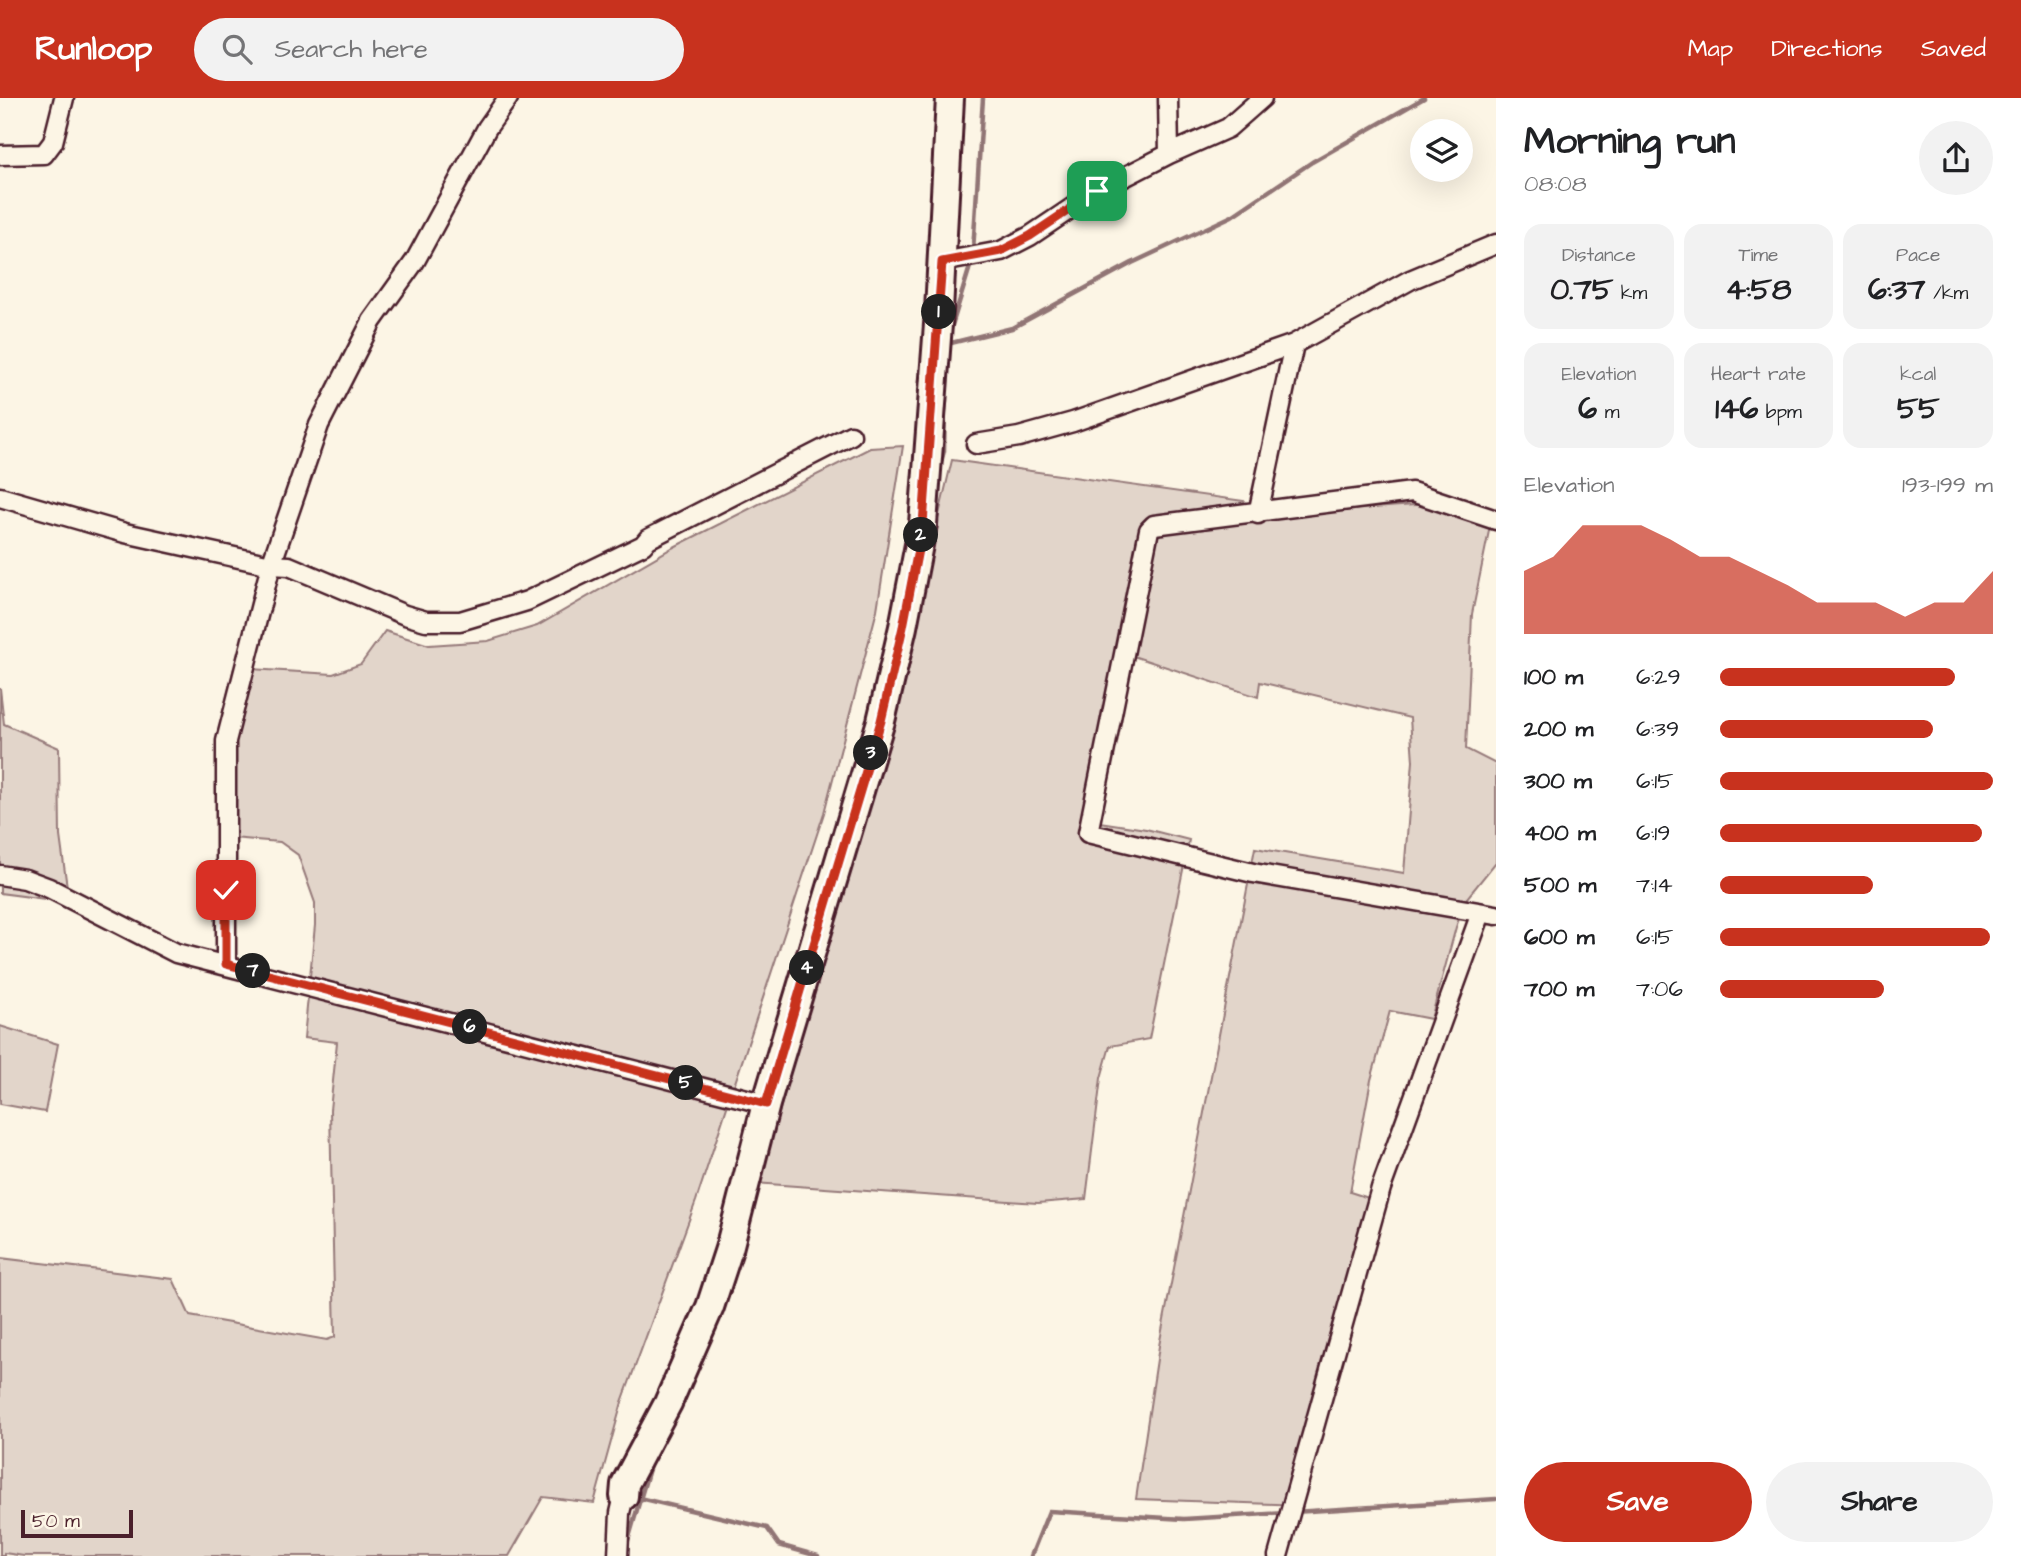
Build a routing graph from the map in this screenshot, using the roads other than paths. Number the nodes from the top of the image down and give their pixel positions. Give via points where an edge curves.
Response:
1 (64, 98) edge
2 (508, 98) edge
3 (950, 98) edge
4 (1168, 98) edge
5 (1262, 98) edge
6 (1169, 154) junction
7 (0, 155) edge
8 (1496, 244) edge
9 (942, 262) junction
10 (1294, 344) junction
11 (850, 435) dead end
12 (976, 444) dead end
13 (0, 497) edge
14 (1258, 514) junction
15 (1496, 520) edge
16 (271, 565) junction
17 (0, 875) edge
18 (1488, 914) edge
19 (226, 964) junction
20 (766, 1104) junction
21 (624, 1496) joint
22 (618, 1556) edge
23 (1278, 1556) edge

1 - 7 street via 53,142 44,154
2 - 16 street via 415,261 372,321 319,425
3 - 9 street
4 - 6 street
5 - 6 street via 1228,128
6 - 9 street via 1097,191 1001,251
8 - 10 street via 1410,280
9 - 20 street via 923,524 903,627 881,721
10 - 12 street via 1073,422
10 - 14 street
11 - 16 street via 527,601 460,621 426,621 405,615 289,566
13 - 16 street via 125,533
14 - 15 street via 1412,492
14 - 18 street via 1154,525 1149,530 1088,833 1253,873
16 - 19 street via 226,741
17 - 19 street via 49,888 176,953
18 - 23 street via 1381,1188
19 - 20 street
20 - 21 street via 710,1307 668,1403 625,1484
21 - 22 street

